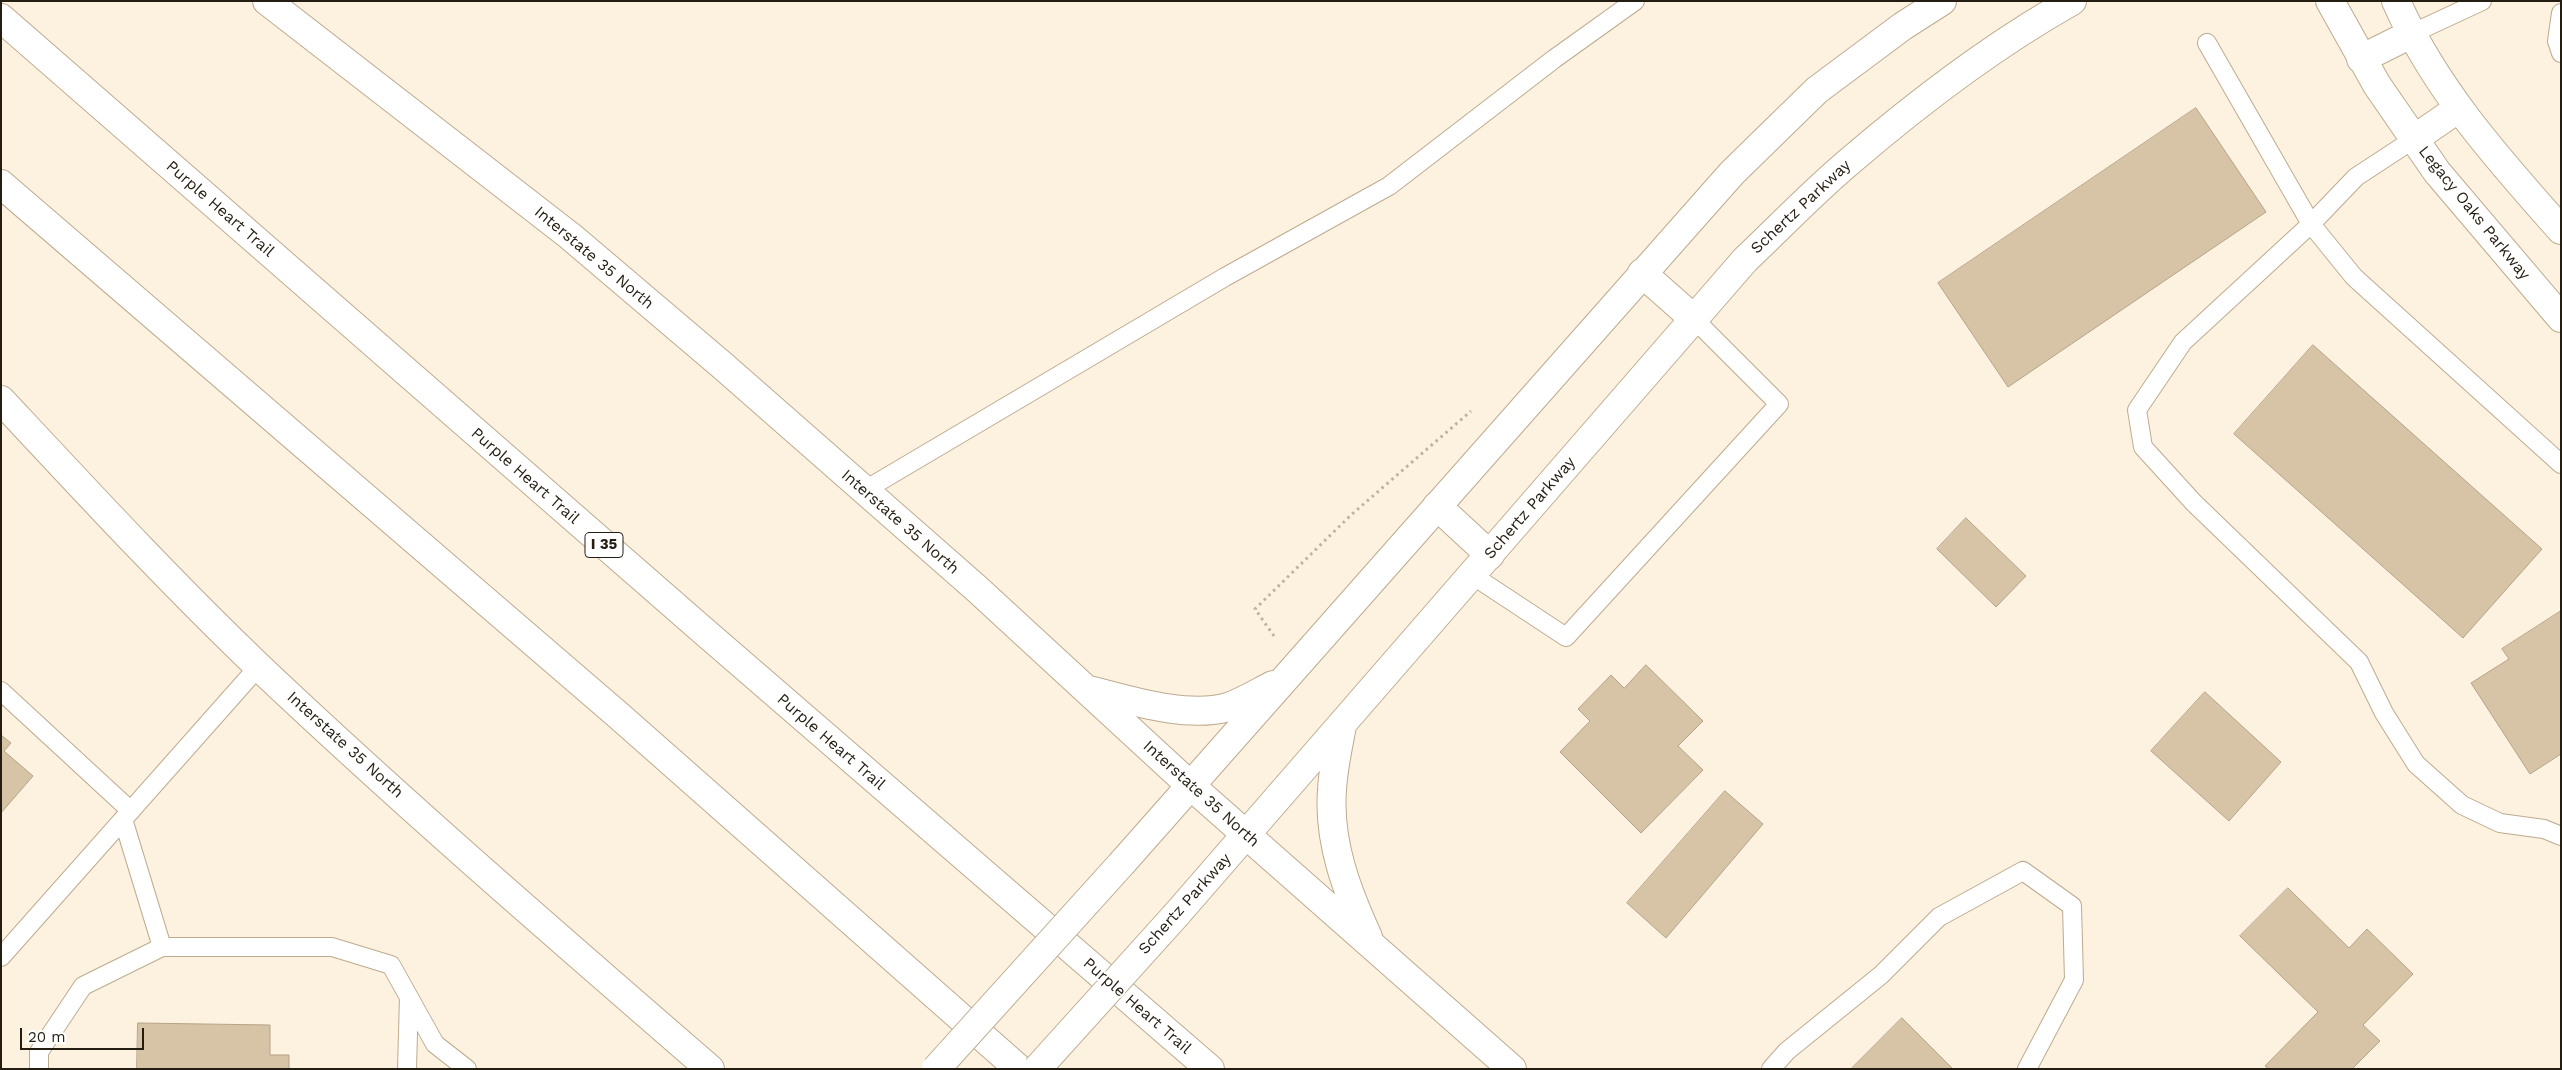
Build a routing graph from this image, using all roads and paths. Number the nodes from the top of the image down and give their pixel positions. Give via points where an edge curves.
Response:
1 (266, 1) edge
2 (1635, 1) edge
3 (1942, 1) edge
4 (2072, 1) edge
5 (2330, 1) edge
6 (2396, 1) edge
7 (2482, 1) edge
8 (2561, 13) edge
9 (1, 18) edge
10 (2411, 34) junction
11 (2207, 43) dead end
12 (2561, 53) edge
13 (2362, 59) junction
14 (2459, 108) junction
15 (2414, 139) junction
16 (1, 184) edge
17 (2312, 224) junction
18 (2561, 230) edge
19 (1642, 273) junction
20 (2557, 307) edge
21 (1694, 320) junction
22 (1, 400) edge
23 (2561, 464) edge
24 (865, 490) junction
25 (1437, 506) junction
26 (1490, 555) junction
27 (1472, 575) junction
28 (259, 666) junction
29 (1285, 678) junction
30 (1086, 689) junction
31 (1, 692) edge
32 (1342, 726) junction
33 (1191, 786) junction
34 (127, 815) junction
35 (2561, 819) edge
36 (2544, 829) junction
37 (1246, 835) junction
38 (2561, 836) edge
39 (1372, 945) junction
40 (162, 947) junction
41 (1, 957) edge
42 (409, 997) junction
43 (701, 1064) edge
44 (39, 1069) edge
45 (407, 1069) edge
46 (467, 1069) edge
47 (936, 1069) edge
48 (1019, 1069) edge
49 (1037, 1069) edge
50 (1210, 1069) edge
51 (1512, 1069) edge
52 (1771, 1069) edge
53 (2027, 1069) edge

1 - 24 main road, Interstate 35 North via 570,236
2 - 24 lane via 1389,186 1225,276
3 - 19 main road via 1817,90 1732,173
4 - 21 main road, Schertz Parkway via 1942,86 1848,162 1745,260
5 - 13 main road, Legacy Oaks Parkway
6 - 10 main road
7 - 10 lane
8 - 12 lane via 2557,41
9 - 50 main road, Purple Heart Trail / I 35
10 - 13 main road
10 - 14 main road
11 - 17 lane
13 - 15 main road, Legacy Oaks Parkway
14 - 15 main road
14 - 18 main road via 2480,138
15 - 17 lane via 2356,177
15 - 20 main road, Legacy Oaks Parkway via 2437,172
16 - 48 main road via 618,715
17 - 23 lane via 2354,277
17 - 36 lane via 2183,342 2137,410 2143,447 2194,503 2359,662 2384,713 2416,764 2462,806 2500,823
19 - 21 main road
19 - 25 main road
21 - 26 main road, Schertz Parkway
21 - 27 lane via 1778,404 1566,637
22 - 28 main road, Interstate 35 North via 103,509
24 - 30 main road, Interstate 35 North
25 - 26 main road
25 - 29 main road
26 - 27 main road, Schertz Parkway
27 - 32 main road, Schertz Parkway
28 - 34 lane
28 - 43 main road, Interstate 35 North via 375,774
29 - 30 main road via 1228,707 1186,710 1154,706
29 - 33 main road
30 - 33 main road, Interstate 35 North
31 - 34 lane
32 - 37 main road, Schertz Parkway
32 - 39 main road via 1332,791 1336,849 1348,894
33 - 37 main road, Interstate 35 North
33 - 47 main road, bridge
34 - 40 lane
34 - 41 lane
35 - 36 lane
36 - 38 lane
37 - 39 main road, Interstate 35 North
37 - 49 main road, Schertz Parkway, bridge
39 - 51 main road, Interstate 35 North
40 - 42 lane via 332,947 392,965
40 - 44 lane via 83,986 39,1052
42 - 45 lane
42 - 46 lane via 435,1044
52 - 53 lane via 1787,1051 1880,976 1939,917 2022,871 2072,906 2074,980

